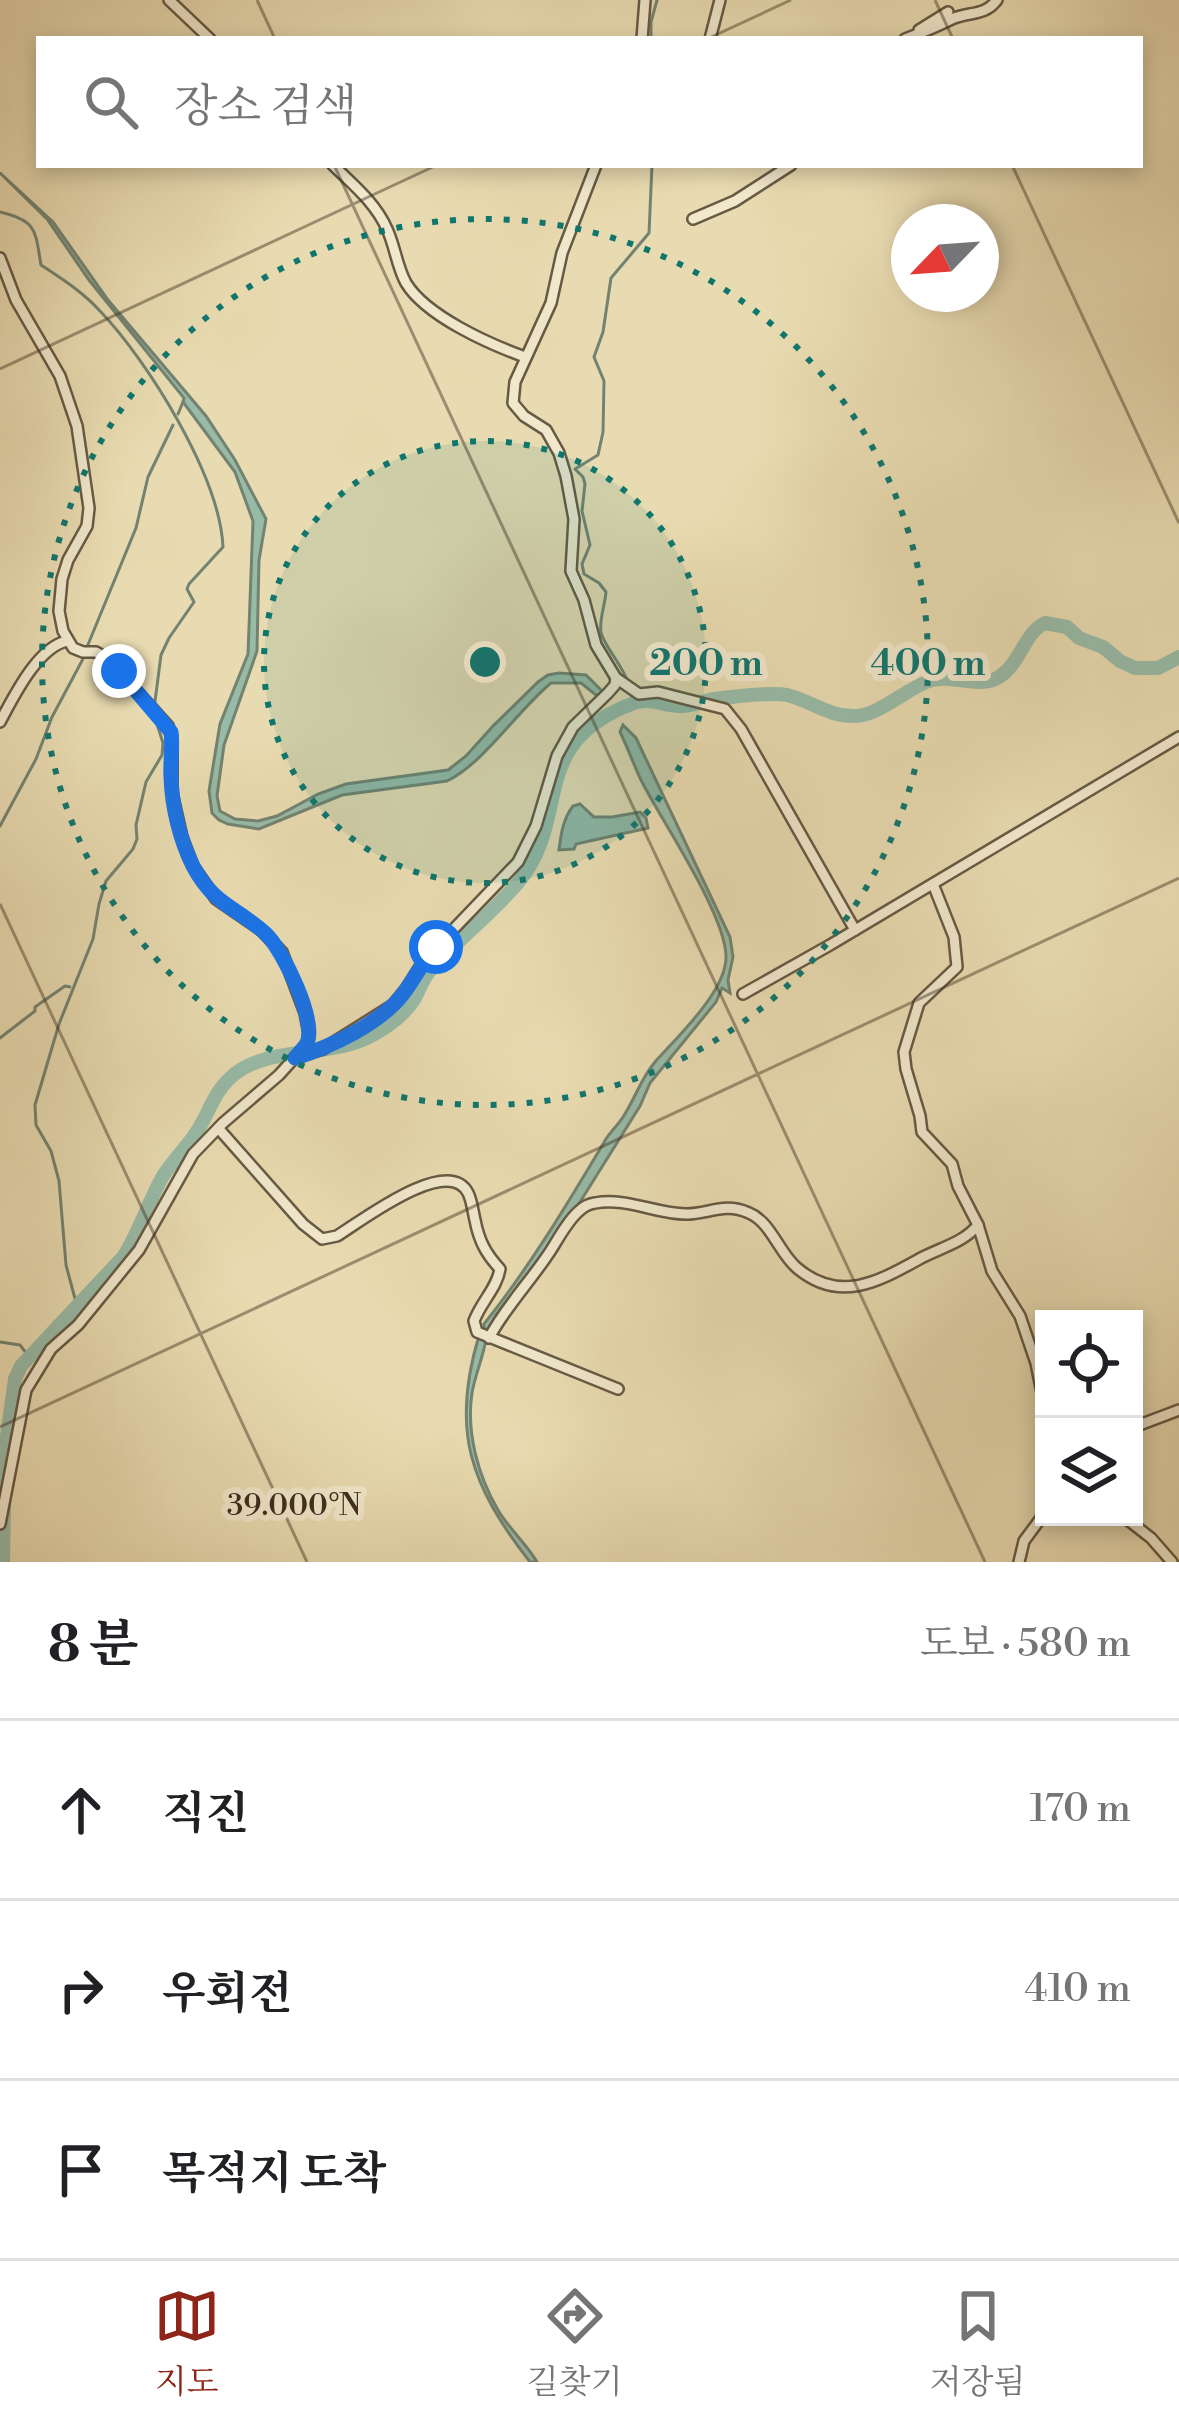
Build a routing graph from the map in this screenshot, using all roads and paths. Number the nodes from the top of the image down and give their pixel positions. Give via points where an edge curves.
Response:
1 (170, 0) edge
2 (644, 0) edge
3 (720, 0) edge
4 (997, 0) edge
5 (948, 12) dead end
6 (207, 36) edge
7 (642, 36) edge
8 (711, 36) edge
9 (910, 36) edge
10 (914, 36) edge
11 (336, 168) edge
12 (595, 168) edge
13 (786, 168) edge
14 (693, 219) dead end
15 (0, 258) edge
16 (525, 357) junction
17 (67, 641) junction
18 (616, 678) junction
19 (0, 722) edge
20 (1179, 736) edge
21 (933, 884) junction
22 (854, 930) junction
23 (743, 994) dead end
24 (295, 1058) junction
25 (219, 1129) junction
26 (978, 1225) junction
27 (489, 1338) junction
28 (1035, 1360) edge
29 (618, 1389) dead end
30 (1179, 1410) edge
31 (1143, 1424) edge
32 (0, 1524) edge
33 (1035, 1526) edge
34 (1136, 1526) edge
35 (1019, 1562) edge
36 (1172, 1562) edge

1 - 6 street
2 - 7 street
3 - 8 street
4 - 10 street
5 - 9 street
11 - 16 street via 381,216 414,292 446,319
12 - 16 street
13 - 14 street
15 - 17 street via 77,426 89,508 61,589
16 - 18 street via 513,403 546,430 559,453 574,519 571,572
17 - 19 street via 49,648
17 - 24 street via 108,659 168,726 172,793 189,857 211,894 282,952 308,1034
18 - 22 street via 639,694 725,709
18 - 24 street via 556,757 518,862 424,959 393,1005
20 - 21 street
21 - 22 street
21 - 26 street via 958,967 919,1004 905,1069 922,1132 952,1164
22 - 23 street
24 - 25 street
25 - 27 street via 322,1239 422,1186 462,1185 480,1242 500,1269 474,1321
25 - 32 street via 193,1154 139,1250 51,1349 26,1390
26 - 27 street via 879,1282 839,1286 801,1271 751,1213 594,1203 573,1217
26 - 28 street
27 - 29 street
30 - 31 street
33 - 35 street
34 - 36 street

